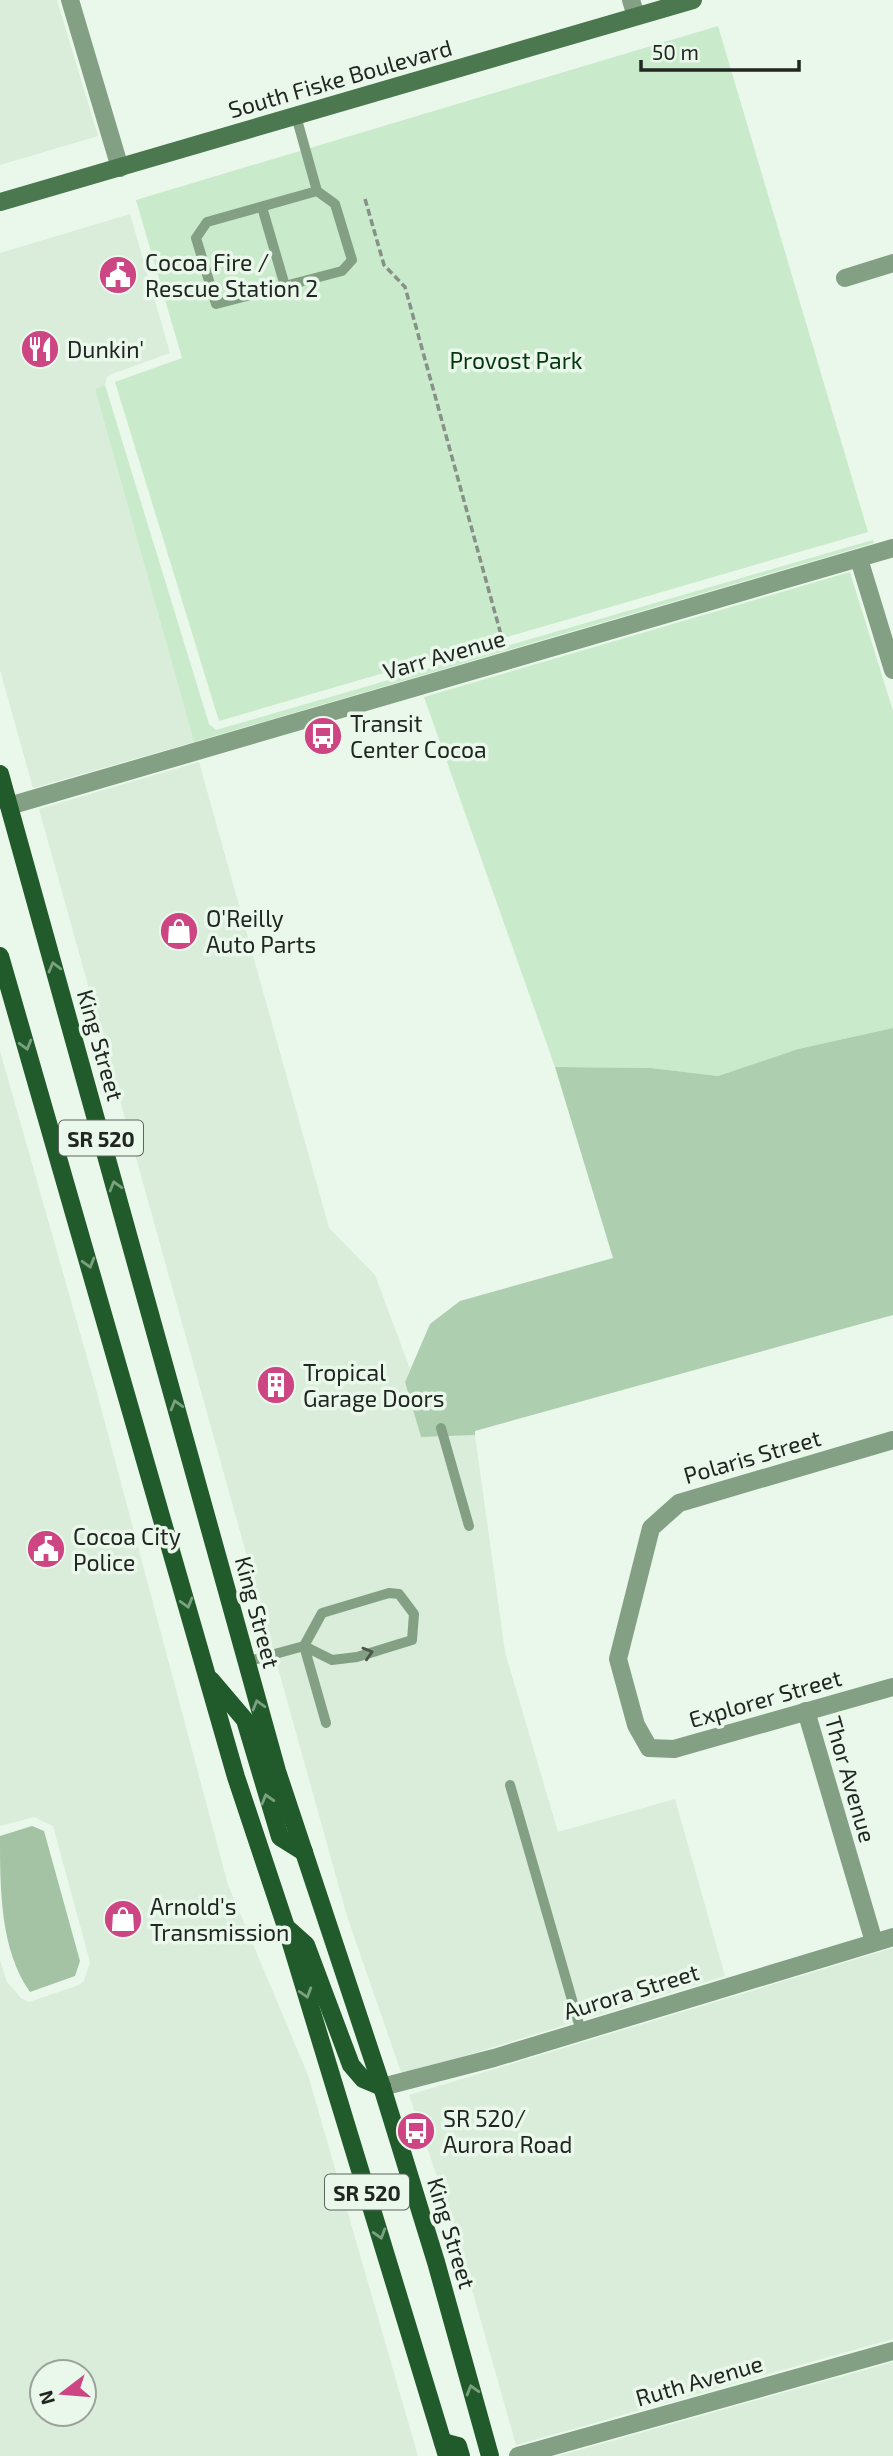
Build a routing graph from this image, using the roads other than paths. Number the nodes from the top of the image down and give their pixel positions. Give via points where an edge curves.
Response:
1 (70, 0) edge
2 (693, 0) edge
3 (634, 8) edge
4 (296, 116) junction
5 (120, 168) junction
6 (317, 191) junction
7 (0, 202) edge
8 (262, 207) junction
9 (893, 263) edge
10 (845, 278) dead end
11 (285, 286) junction
12 (893, 548) edge
13 (859, 559) junction
14 (893, 670) edge
15 (0, 774) edge
16 (9, 806) junction
17 (0, 956) edge
18 (441, 1428) dead end
19 (893, 1440) edge
20 (469, 1525) dead end
21 (304, 1646) junction
22 (246, 1662) junction
23 (209, 1677) junction
24 (893, 1687) edge
25 (806, 1711) junction
26 (326, 1723) dead end
27 (649, 1748) joint
28 (510, 1785) dead end
29 (304, 1852) junction
30 (286, 1927) junction
31 (893, 1937) edge
32 (874, 1942) junction
33 (581, 2031) junction
34 (382, 2087) junction
35 (893, 2351) edge
36 (445, 2449) edge
37 (461, 2456) edge
38 (490, 2456) edge
39 (518, 2456) edge

1 - 5 street
2 - 3 main road, South Fiske Boulevard
3 - 4 main road, South Fiske Boulevard
4 - 5 main road, South Fiske Boulevard
4 - 6 lane
5 - 7 main road, South Fiske Boulevard
6 - 8 lane
6 - 11 lane via 335,204 352,260 342,271
8 - 11 lane
8 - 11 lane via 206,222 196,238 216,304
9 - 10 street
12 - 13 street, Varr Avenue
13 - 14 street
13 - 16 street, Varr Avenue
15 - 16 main road, King Street / SR 520
22 -> 16 main road, King Street / SR 520
17 -> 23 main road, SR 520
18 - 20 lane
19 - 27 street, Polaris Street via 679,1503 651,1528 618,1659 636,1725
21 -> 21 lane via 332,1660 357,1657 412,1640 414,1614 398,1594 388,1593 322,1613
21 - 22 lane
21 - 26 lane
29 -> 22 main road, King Street / SR 520
29 -> 23 main road via 280,1837 245,1720
23 - 30 main road, SR 520 via 236,1777
24 - 25 street, Explorer Street
25 - 27 street, Explorer Street via 674,1749
25 - 32 street, Thor Avenue
28 - 33 lane
29 - 34 main road, King Street / SR 520
30 - 34 main road via 306,1945 351,2065 363,2079
30 -> 36 main road, SR 520
31 - 32 street, Aurora Street
32 - 33 street, Aurora Street
33 - 34 street, Aurora Street
38 -> 34 main road, King Street / SR 520
35 - 39 street, Ruth Avenue
36 - 37 main road via 458,2446

